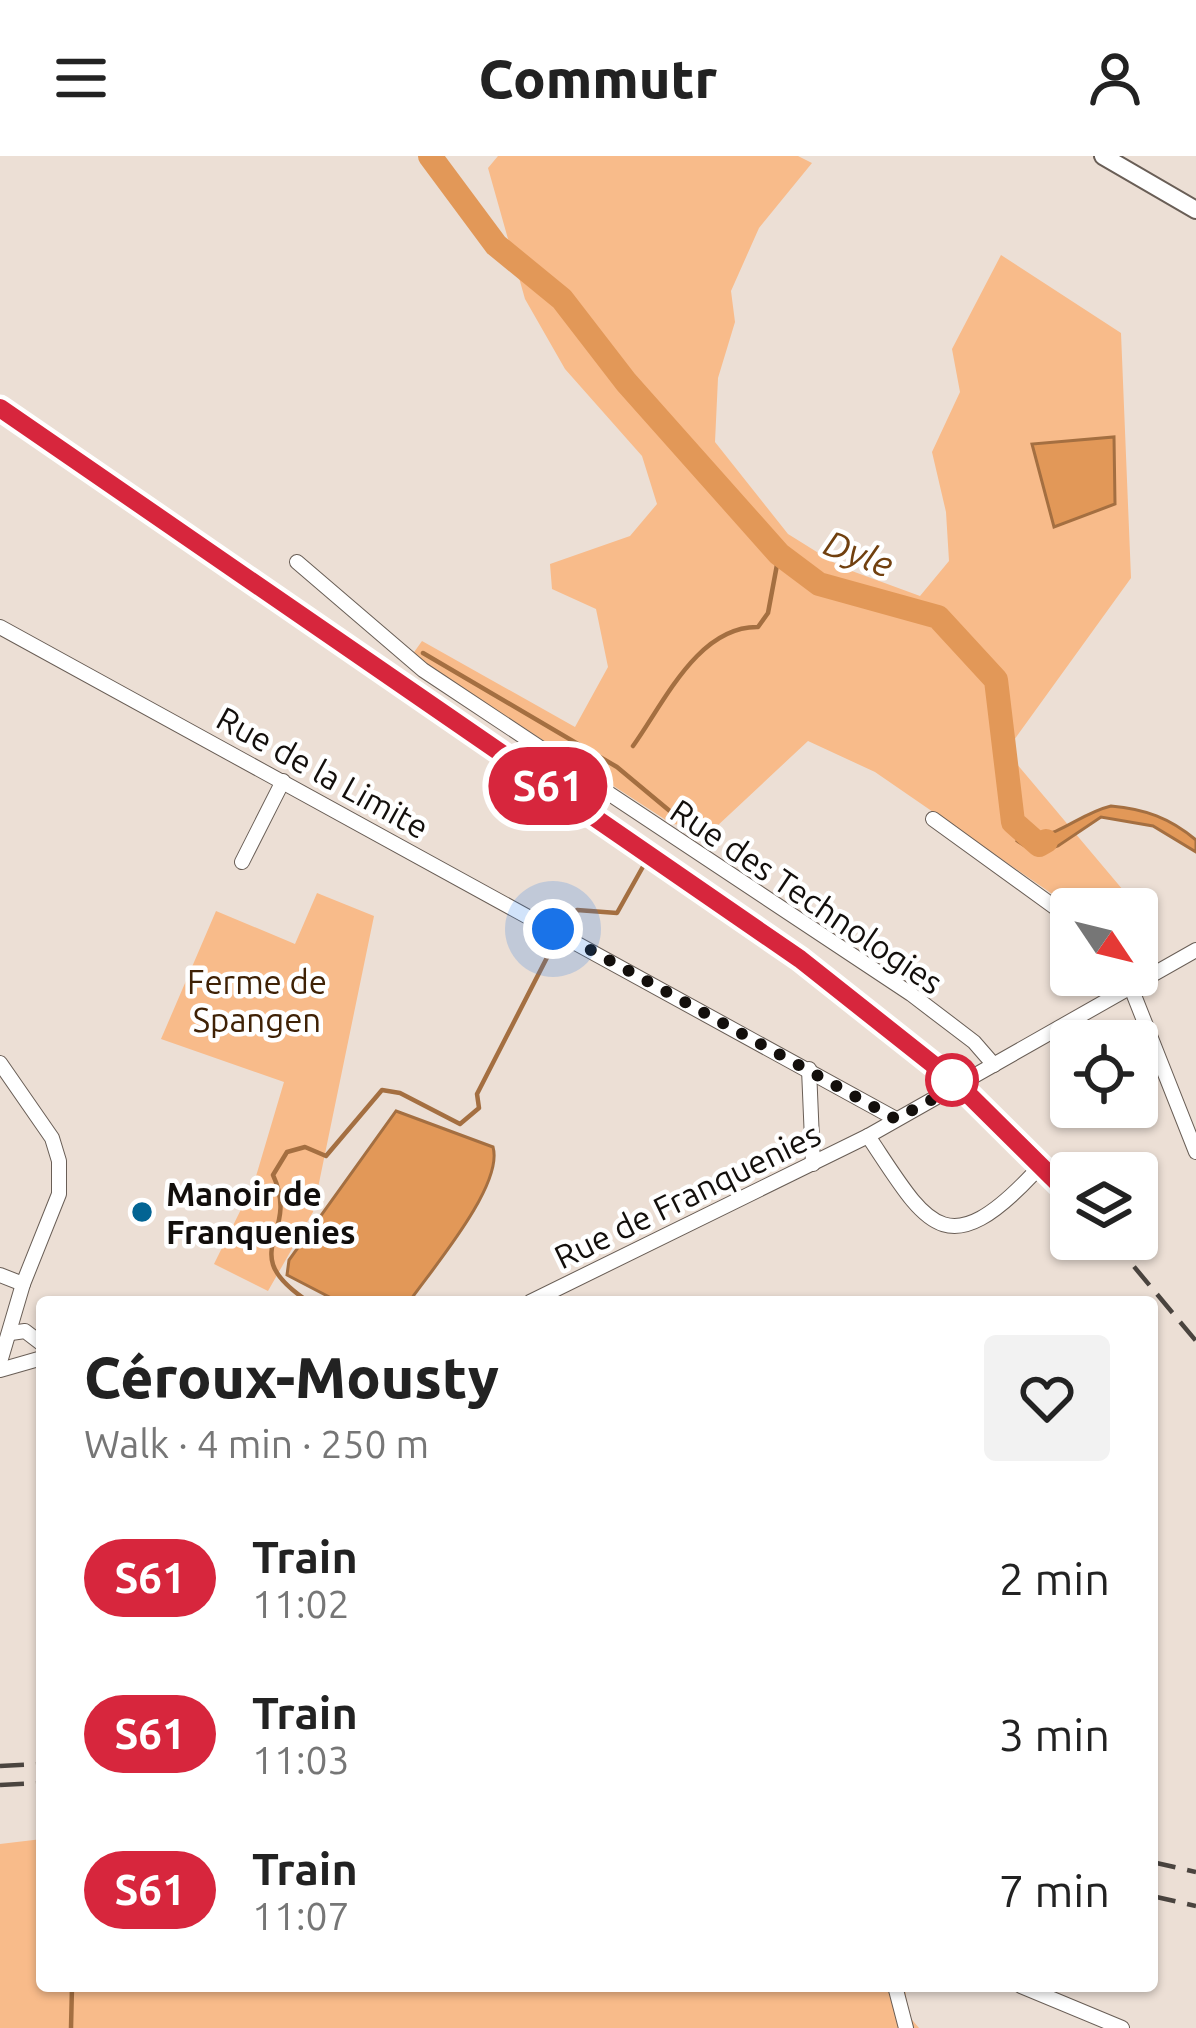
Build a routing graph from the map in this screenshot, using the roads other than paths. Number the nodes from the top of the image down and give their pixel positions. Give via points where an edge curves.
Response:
1 (1103, 156) edge
2 (1196, 210) edge
3 (298, 562) dead end
4 (0, 628) edge
5 (284, 781) junction
6 (933, 819) dead end
7 (242, 862) dead end
8 (1050, 904) edge
9 (1196, 950) edge
10 (1158, 968) edge
11 (1106, 996) edge
12 (1135, 996) edge
13 (0, 1063) edge
14 (994, 1065) junction
15 (809, 1069) junction
16 (896, 1119) junction
17 (868, 1136) junction
18 (1196, 1152) edge
19 (814, 1164) junction
20 (1032, 1175) dead end
21 (0, 1275) edge
22 (22, 1283) junction
23 (542, 1296) edge
24 (28, 1337) edge
25 (15, 1360) edge
26 (897, 1992) edge
27 (1036, 1992) edge
28 (906, 2028) edge
29 (1122, 2028) edge

1 - 2 main road
3 - 14 street, Rue des Technologies via 423,670 911,994
4 - 5 street, Rue de la Limite
5 - 7 street
5 - 15 street, Rue de la Limite
6 - 8 street
9 - 10 street, Rue de Franquenies
11 - 14 street, Rue de Franquenies
12 - 18 street
13 - 22 street via 59,1161 55,1206
14 - 16 street, Rue de Franquenies
15 - 16 street, Rue de la Limite
15 - 19 street
16 - 17 street, Rue de Franquenies
17 - 19 street, Rue de Franquenies
17 - 20 street, Rue de Franquenies via 915,1206 951,1226 985,1220
19 - 23 street, Rue de Franquenies
21 - 22 street
22 - 24 street
24 - 25 street
24 - 25 street
26 - 28 street
27 - 29 street

